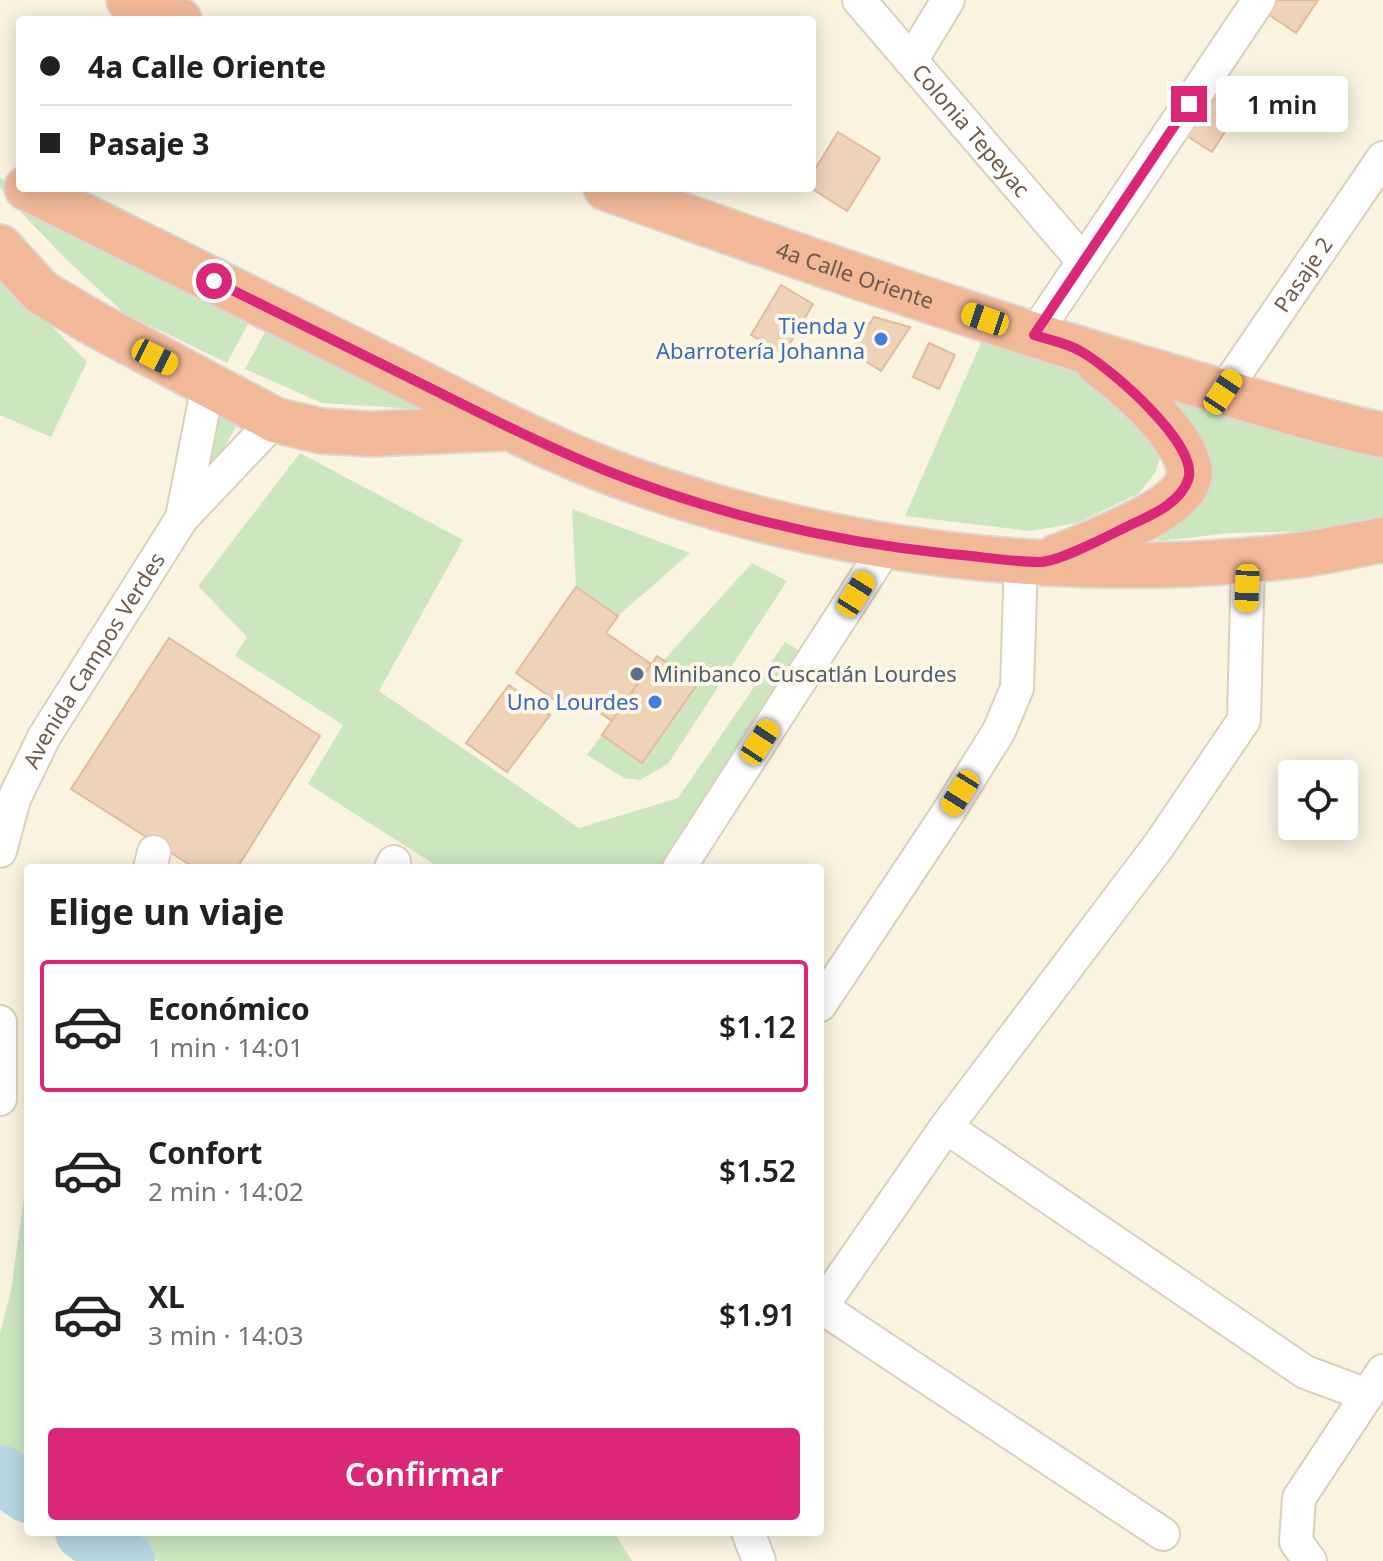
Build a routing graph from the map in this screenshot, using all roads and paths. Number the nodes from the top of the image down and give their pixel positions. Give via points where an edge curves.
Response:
1 (129, 0) edge
2 (859, 0) edge
3 (948, 0) edge
4 (1259, 0) edge
5 (169, 16) edge
6 (911, 61) junction
7 (1383, 158) edge
8 (35, 192) edge
9 (617, 192) edge
10 (0, 247) edge
11 (1083, 261) junction
12 (1034, 335) junction
13 (1080, 350) junction
14 (208, 385) junction
15 (1223, 392) junction
16 (275, 420) junction
17 (512, 428) junction
18 (1383, 435) edge
19 (182, 518) junction
20 (1383, 540) edge
21 (886, 547) junction
22 (1248, 560) junction
23 (1033, 561) junction
24 (0, 851) edge
25 (682, 864) edge
26 (824, 999) edge
27 (0, 1022) edge
28 (0, 1029) edge
29 (24, 1032) edge
30 (0, 1099) edge
31 (946, 1127) junction
32 (824, 1304) edge
33 (824, 1310) edge
34 (1375, 1383) edge
35 (1163, 1534) dead end
36 (750, 1536) edge
37 (759, 1561) edge
38 (1310, 1561) edge

1 - 5 highway
2 - 6 street, Colonia Tepeyac
3 - 6 street
4 - 11 street
6 - 11 street, Colonia Tepeyac
7 - 15 street, Pasaje 2
8 - 17 highway
9 - 12 highway, 4a Calle Oriente
10 - 14 highway via 41,292
11 - 12 street
12 - 13 highway, 4a Calle Oriente
13 - 15 highway, 4a Calle Oriente
13 - 23 highway via 1121,379 1160,421 1185,455 1189,480 1161,510 1100,540
14 - 16 highway
14 - 19 street, Avenida Campos Verdes
15 - 18 highway, 4a Calle Oriente
16 - 17 highway via 321,431 371,434
16 - 19 street, Avenida Campos Verdes
17 - 21 highway via 676,495 758,520
19 - 24 street, Avenida Campos Verdes via 44,737 14,799
20 - 22 highway
21 - 23 highway
21 - 25 street
22 - 23 highway via 1156,566
22 - 31 street via 1244,720 1160,844
23 - 26 street via 1017,688 999,731
27 - 28 street
28 - 29 street
28 - 30 street
31 - 32 street
31 - 34 street via 1305,1372
33 - 35 street
34 - 38 street via 1299,1498 1296,1542
36 - 37 street

